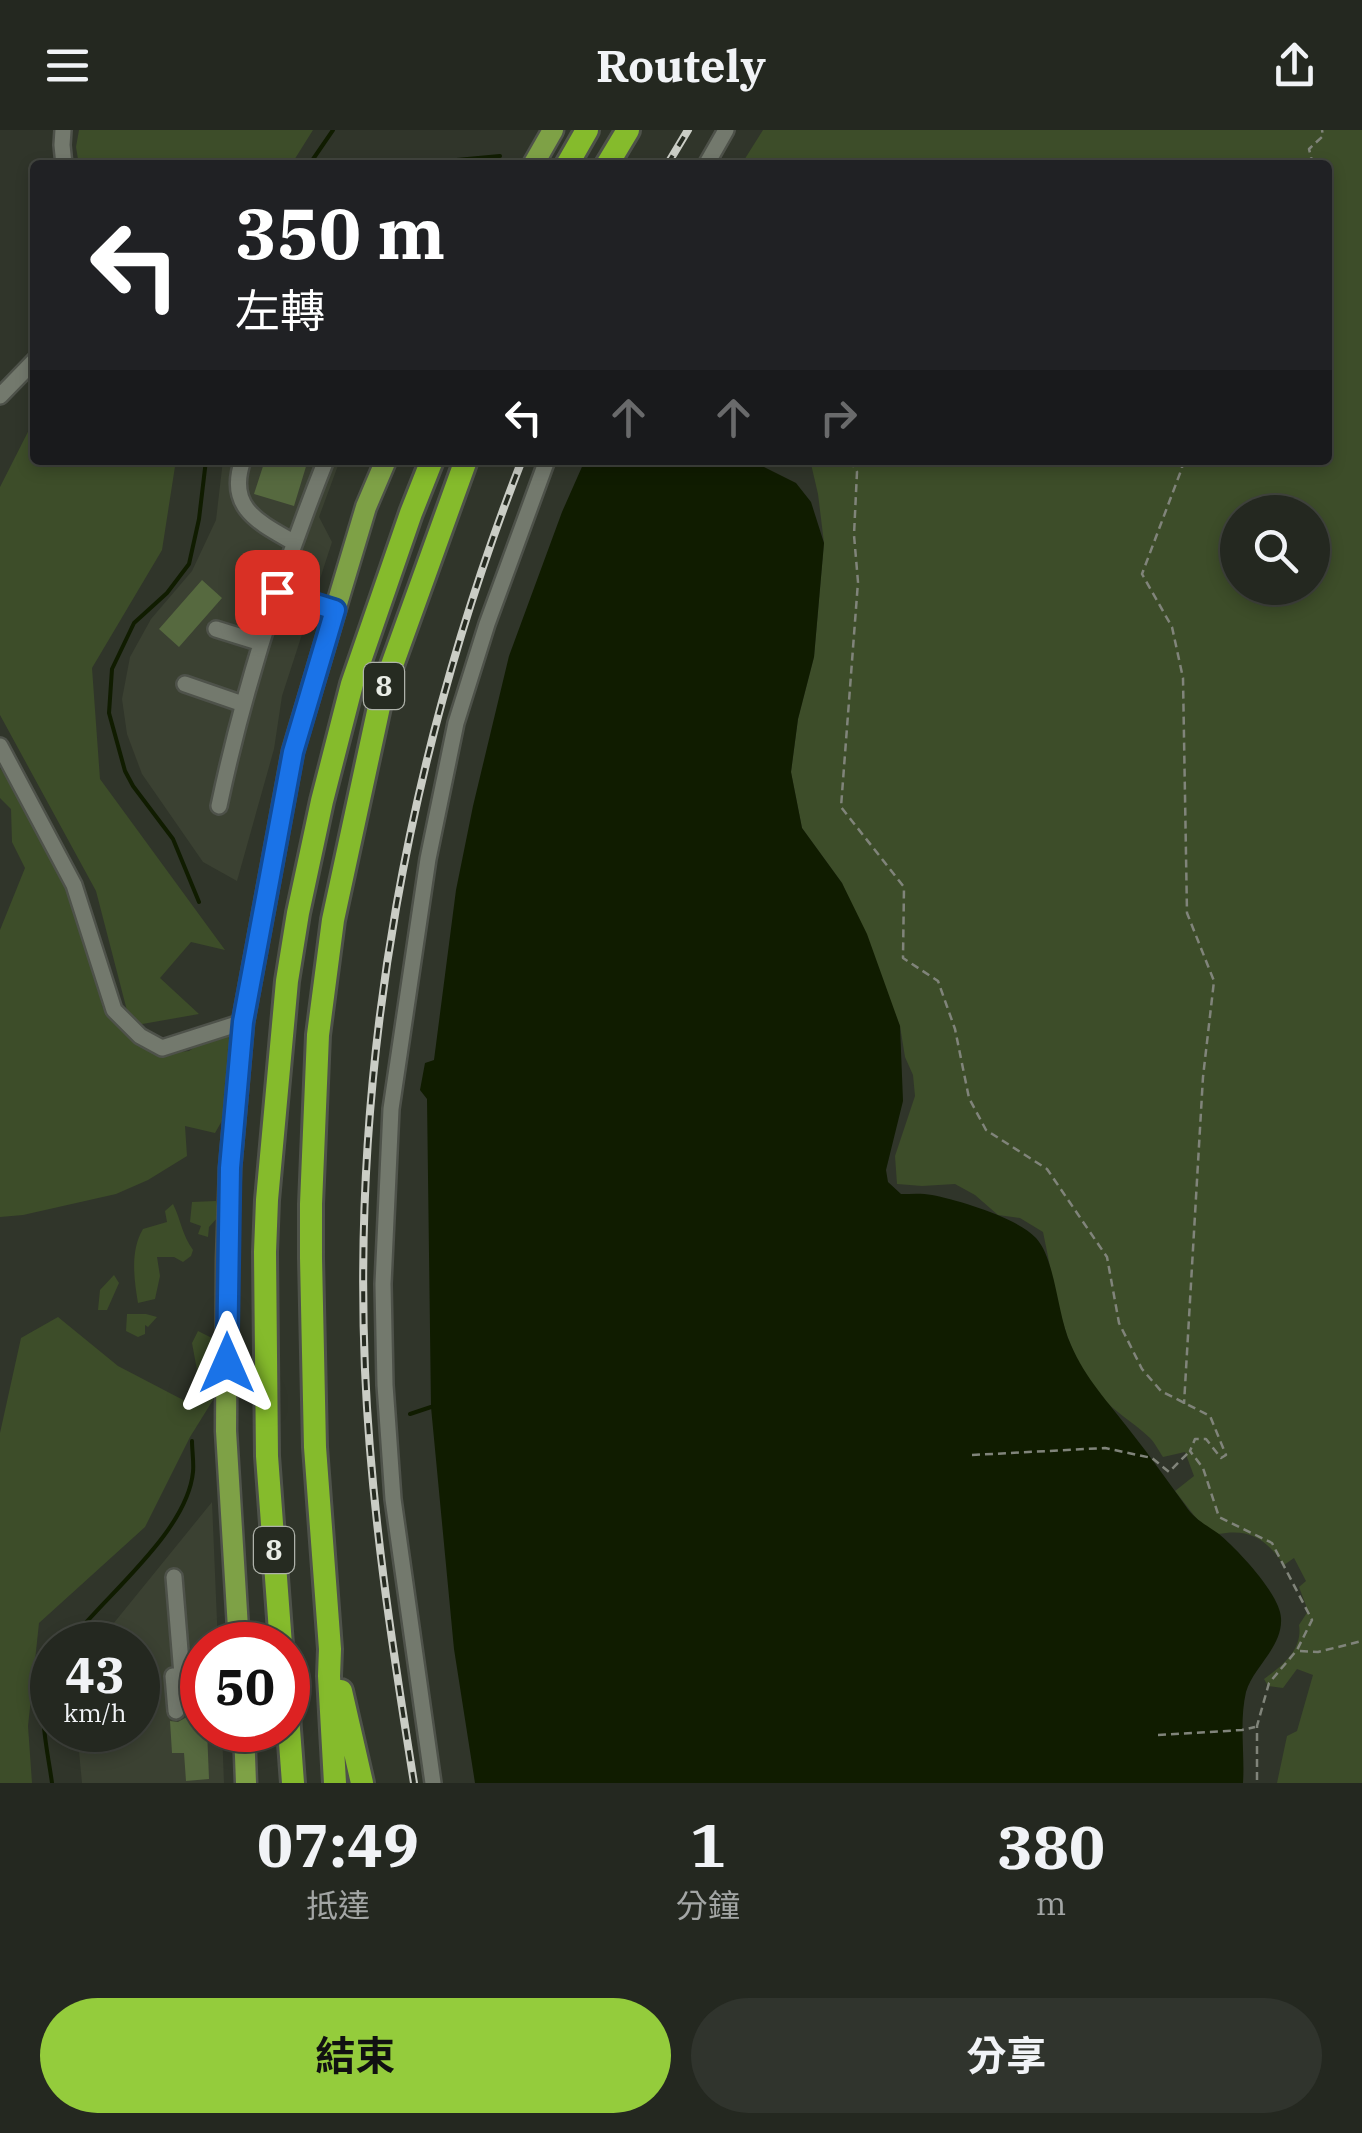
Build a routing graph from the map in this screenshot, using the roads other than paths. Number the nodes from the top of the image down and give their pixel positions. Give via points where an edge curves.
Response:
1 (63, 130) edge
2 (553, 130) edge
3 (587, 130) edge
4 (628, 130) edge
5 (726, 130) edge
6 (64, 160) edge
7 (536, 160) edge
8 (570, 160) edge
9 (611, 160) edge
10 (709, 160) edge
11 (30, 365) edge
12 (0, 396) edge
13 (241, 465) edge
14 (324, 465) edge
15 (384, 465) edge
16 (430, 465) edge
17 (464, 465) edge
18 (545, 465) edge
19 (293, 542) junction
20 (277, 592) junction
21 (335, 610) junction
22 (216, 629) dead end
23 (261, 643) junction
24 (185, 684) dead end
25 (242, 704) junction
26 (0, 746) edge
27 (219, 806) dead end
28 (243, 1022) junction
29 (174, 1577) dead end
30 (238, 1622) edge
31 (279, 1622) edge
32 (330, 1649) junction
33 (180, 1651) edge
34 (180, 1676) edge
35 (176, 1711) dead end
36 (245, 1752) edge
37 (291, 1752) edge
38 (246, 1783) edge
39 (293, 1783) edge
40 (335, 1783) edge
41 (362, 1783) edge
42 (433, 1783) edge

1 - 6 lane
2 - 7 main road
3 - 8 highway
4 - 9 highway
5 - 10 lane
11 - 12 lane
13 - 19 lane via 236,483 243,505
14 - 19 lane
15 - 21 main road
16 - 31 highway, 8 via 352,684 287,981 265,1252 266,1456
17 - 32 highway, 8 via 382,693 333,920 318,1035 311,1258 315,1447
18 - 42 lane via 456,724 390,1109 385,1385 393,1499
19 - 20 lane
20 - 21 lane
20 - 23 lane
21 - 28 main road via 293,752
22 - 23 lane
23 - 25 lane
24 - 25 lane
25 - 27 lane
26 - 28 lane via 74,885 114,1010 162,1048
28 - 30 main road via 227,1260 226,1431
29 - 33 lane
32 - 40 highway, 8
32 - 41 highway
34 - 35 lane via 173,1676
36 - 38 main road
37 - 39 highway

